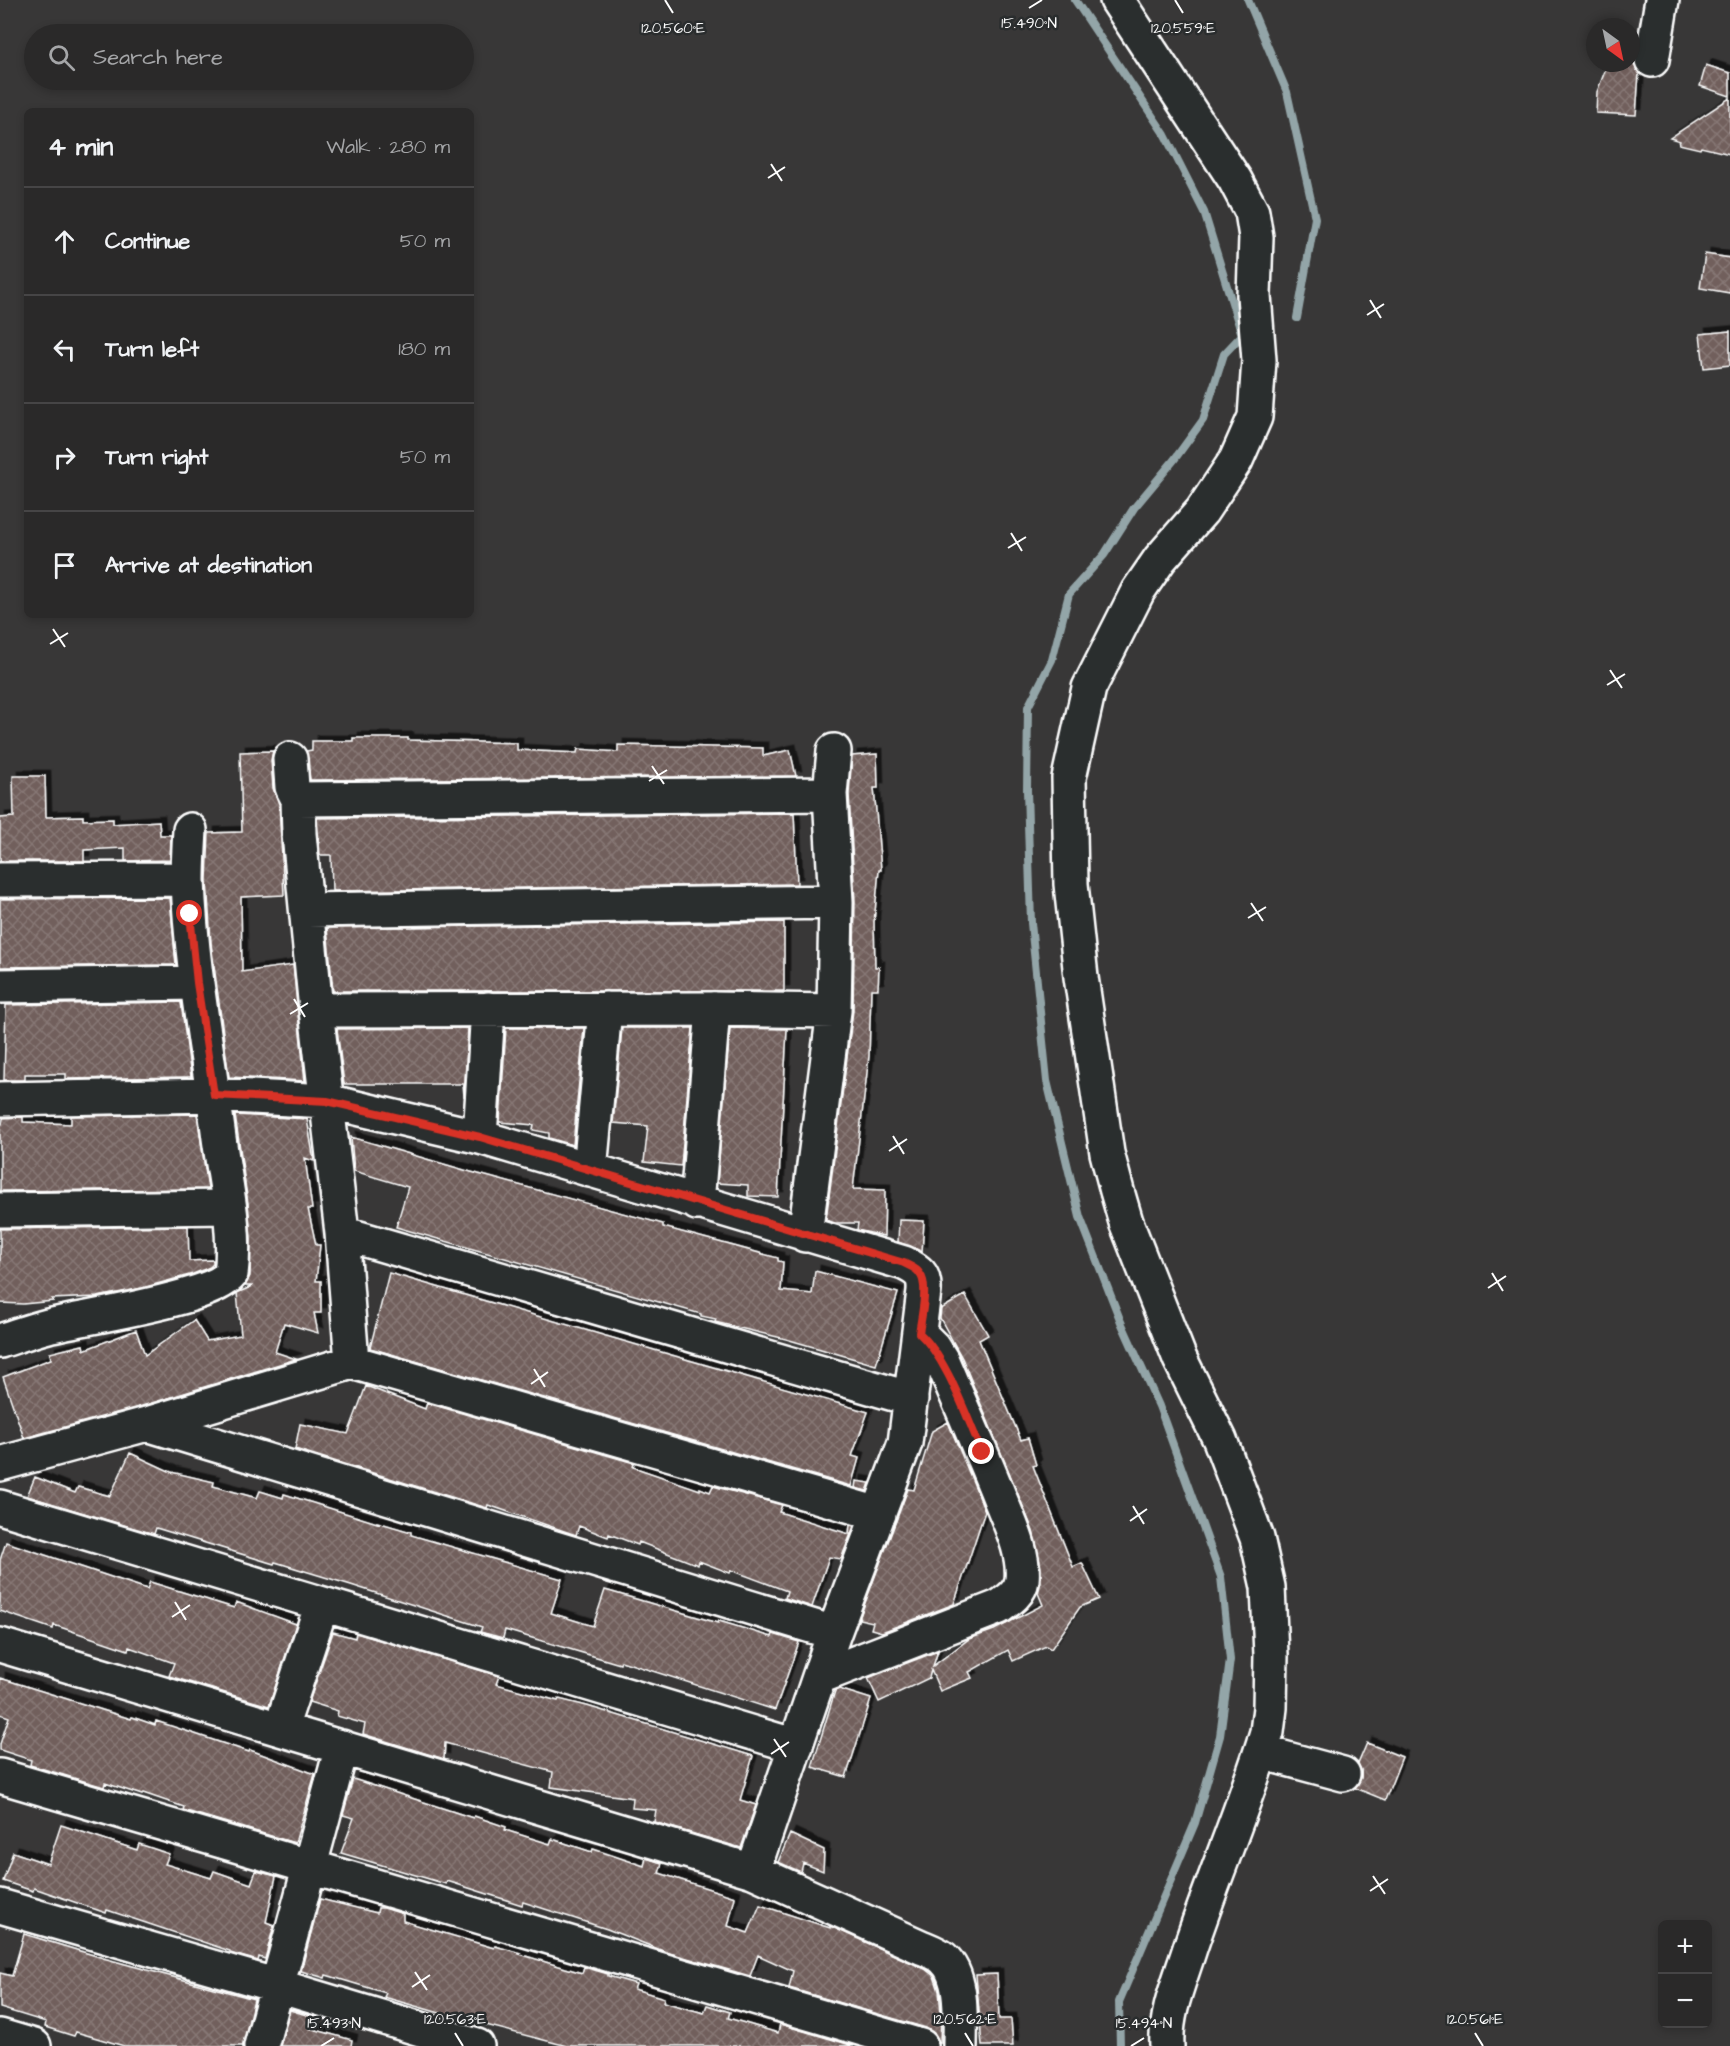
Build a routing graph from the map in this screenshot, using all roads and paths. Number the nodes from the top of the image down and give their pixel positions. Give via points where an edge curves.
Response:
1 (1117, 0) edge
2 (1662, 0) edge
3 (1652, 60) dead end
4 (834, 751) dead end
5 (290, 759) dead end
6 (830, 794) junction
7 (298, 799) junction
8 (190, 830) dead end
9 (188, 879) junction
10 (0, 880) edge
11 (836, 902) junction
12 (307, 910) junction
13 (197, 983) junction
14 (0, 986) edge
15 (488, 1009) junction
16 (605, 1009) junction
17 (714, 1009) junction
18 (316, 1010) junction
19 (834, 1011) junction
20 (214, 1095) junction
21 (0, 1099) edge
22 (327, 1101) junction
23 (480, 1137) junction
24 (590, 1170) junction
25 (697, 1203) junction
26 (229, 1207) junction
27 (0, 1210) edge
28 (342, 1233) junction
29 (805, 1235) junction
30 (0, 1316) edge
31 (47, 1326) junction
32 (919, 1333) junction
33 (0, 1341) edge
34 (351, 1362) junction
35 (911, 1399) junction
36 (147, 1424) junction
37 (0, 1464) edge
38 (0, 1507) edge
39 (879, 1514) junction
40 (322, 1604) junction
41 (834, 1633) junction
42 (0, 1644) edge
43 (819, 1677) junction
44 (282, 1728) junction
45 (796, 1746) junction
46 (342, 1747) junction
47 (1261, 1752) junction
48 (1343, 1774) dead end
49 (0, 1776) edge
50 (310, 1868) junction
51 (753, 1871) junction
52 (0, 1906) edge
53 (278, 1986) junction
54 (0, 2036) edge
55 (34, 2046) edge
56 (261, 2046) edge
57 (477, 2046) edge
58 (921, 2046) edge
59 (960, 2046) edge
60 (1167, 2046) edge

1 - 47 street via 1235,180 1252,212 1256,237 1254,296 1260,360 1255,417 1236,460 1202,511 1138,591 1089,688 1069,778 1071,884 1107,1153 1126,1222 1180,1359 1220,1440 1257,1538 1268,1587 1270,1708
2 - 3 street
4 - 6 street
5 - 7 street via 292,787
6 - 7 street
6 - 11 street
7 - 12 street
8 - 9 street
9 - 10 street
9 - 13 street
11 - 12 street
11 - 19 street
12 - 18 street
13 - 14 street
13 - 20 street
15 - 16 street
15 - 18 street
15 - 23 street
16 - 17 street
16 - 24 street
17 - 19 street
17 - 25 street
18 - 22 street
19 - 29 street
20 - 21 street
20 - 22 street
20 - 26 street
22 - 23 street
22 - 28 street
23 - 24 street
24 - 25 street
25 - 29 street
26 - 27 street
26 - 31 street via 234,1256 228,1279 205,1291
28 - 34 street
28 - 35 street
29 - 32 street via 904,1263 919,1271 924,1282
30 - 31 street via 13,1315
31 - 33 street
32 - 35 street
32 - 43 street via 942,1361 982,1452 1016,1540 1022,1582 1014,1596 999,1607
34 - 36 street
34 - 39 street
35 - 39 street via 905,1443
36 - 37 street
36 - 41 street
38 - 40 street
39 - 41 street
40 - 44 street
40 - 45 street
41 - 43 street
42 - 44 street
43 - 45 street
44 - 46 street
45 - 51 street
46 - 50 street
46 - 51 street
47 - 48 street
47 - 60 street via 1174,1995
49 - 50 street
50 - 53 street
50 - 58 street
51 - 59 street via 943,1958 959,1994
52 - 53 street
53 - 56 street
53 - 57 street
54 - 55 street

